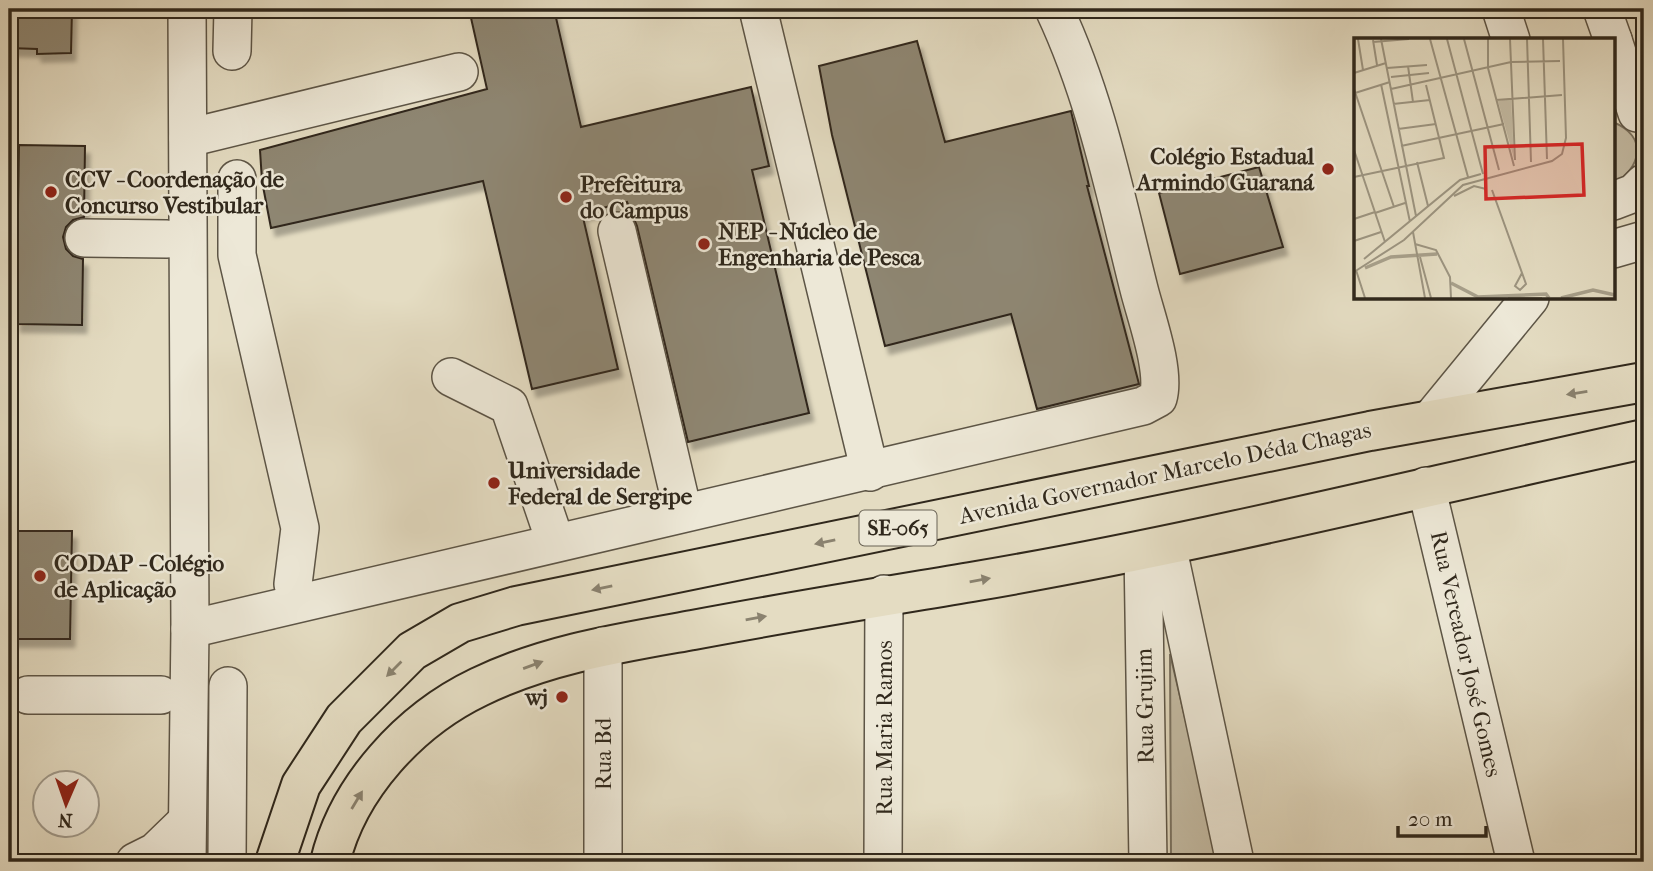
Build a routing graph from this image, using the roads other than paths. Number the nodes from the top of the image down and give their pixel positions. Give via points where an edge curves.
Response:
1 (187, 9) edge
2 (233, 9) edge
3 (758, 9) edge
4 (1054, 9) edge
5 (1501, 9) edge
6 (1602, 9) edge
7 (1510, 38) edge
8 (1612, 38) edge
9 (1614, 44) edge
10 (232, 51) dead end
11 (459, 72) dead end
12 (1631, 112) edge
13 (188, 138) junction
14 (237, 179) dead end
15 (1644, 183) edge
16 (1614, 201) edge
17 (617, 231) dead end
18 (83, 238) dead end
19 (167, 239) dead end
20 (1644, 240) edge
21 (1614, 249) edge
22 (1529, 299) edge
23 (451, 377) dead end
24 (1644, 382) edge
25 (1430, 420) junction
26 (1644, 439) edge
27 (870, 472) junction
28 (1426, 486) junction
29 (683, 512) junction
30 (555, 541) junction
31 (1155, 548) junction
32 (293, 584) dead end
33 (884, 594) junction
34 (190, 629) junction
35 (603, 646) junction
36 (228, 686) dead end
37 (27, 695) dead end
38 (161, 695) dead end
39 (187, 821) junction
40 (135, 862) edge
41 (187, 862) edge
42 (227, 862) edge
43 (275, 862) edge
44 (330, 862) edge
45 (603, 862) edge
46 (883, 862) edge
47 (1147, 862) edge
48 (1235, 862) edge
49 (1516, 862) edge

1 - 13 street
2 - 10 street
3 - 27 street
4 - 27 street via 1095,113 1152,340 1161,383 1158,398 1143,406
5 - 7 street
6 - 8 street
9 - 12 street
11 - 13 street
13 - 34 street
14 - 32 street via 237,256 300,528
15 - 16 street via 1634,193
17 - 29 street
18 - 19 street
20 - 21 street
22 - 25 street
23 - 30 street via 509,406
24 -> 25 main road, Avenida Governador Marcelo Déda Chagas / SE-065
25 -> 43 main road, Avenida Governador Marcelo Déda Chagas / SE-065 via 516,606 460,623 412,651 344,719 301,785
26 - 28 main road
27 - 29 street
28 - 31 main road
28 - 49 street, Rua Vereador José Gomes
29 - 30 street
30 - 34 street
33 -> 31 main road
31 - 47 street, Rua Grujim
31 - 48 street
35 -> 33 main road
33 - 46 street, Rua Maria Ramos
34 - 39 street
44 -> 35 main road via 337,835 370,780 403,740 435,713 512,673
35 - 45 street, Rua Bd
36 - 42 street
37 - 38 street
39 - 40 street via 155,852
39 - 41 street

